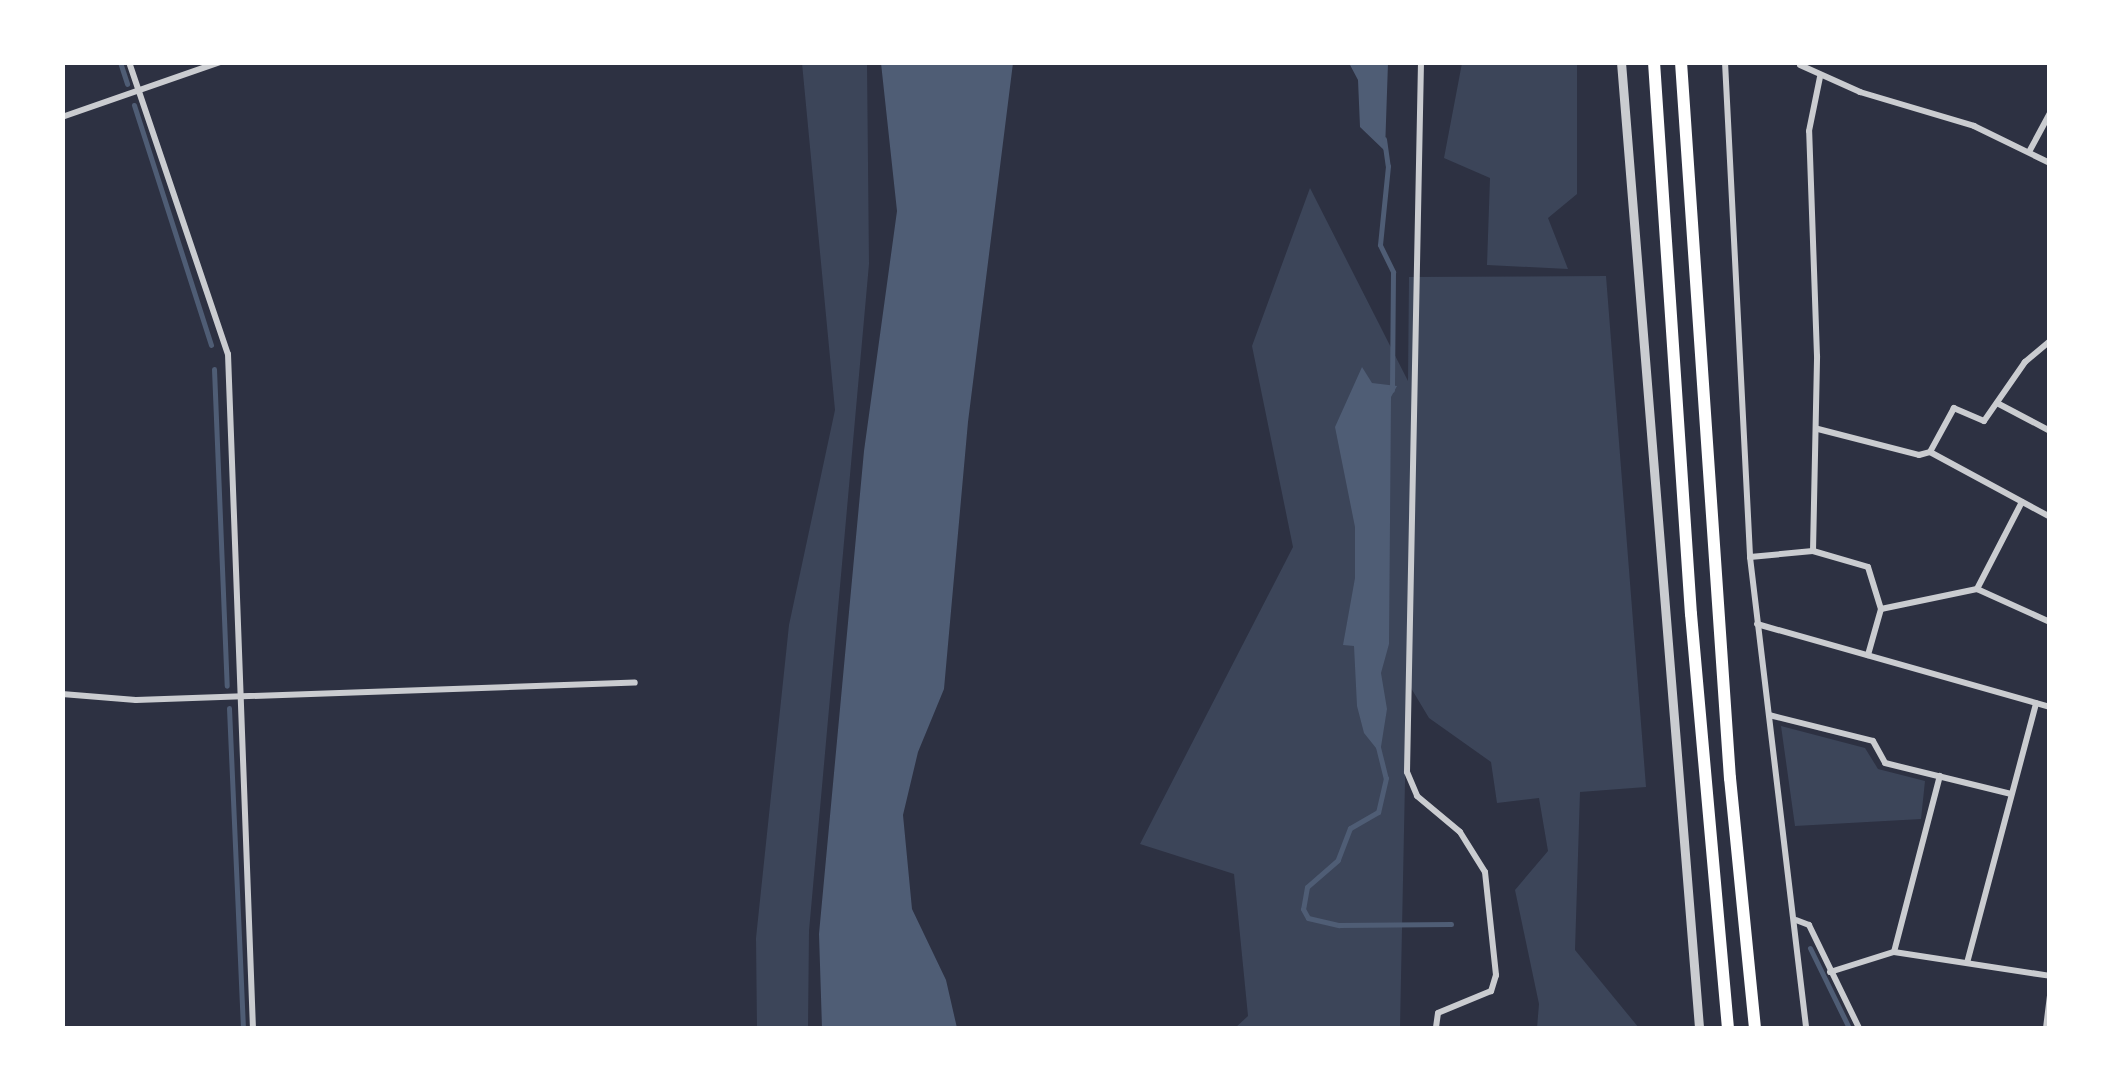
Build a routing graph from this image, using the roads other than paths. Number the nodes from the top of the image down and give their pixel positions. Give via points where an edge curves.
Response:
1 (129, 62) edge
2 (220, 62) edge
3 (1421, 62) edge
4 (1621, 62) edge
5 (1654, 62) edge
6 (1681, 62) edge
7 (1725, 62) edge
8 (1790, 62) edge
9 (1800, 64) edge
10 (1820, 77) junction
11 (138, 89) junction
12 (2050, 112) edge
13 (62, 117) edge
14 (2029, 152) junction
15 (2050, 162) edge
16 (2050, 341) edge
17 (1996, 402) junction
18 (1818, 429) junction
19 (2050, 431) edge
20 (1930, 452) junction
21 (2022, 502) junction
22 (2050, 517) edge
23 (1813, 551) junction
24 (1750, 557) junction
25 (1978, 590) junction
26 (1881, 608) junction
27 (2050, 622) edge
28 (1756, 623) junction
29 (1868, 655) junction
30 (635, 683) dead end
31 (62, 694) edge
32 (239, 698) junction
33 (2036, 703) junction
34 (2050, 707) edge
35 (1769, 714) junction
36 (1940, 776) junction
37 (2011, 794) junction
38 (1795, 920) junction
39 (1894, 952) junction
40 (1967, 963) junction
41 (1830, 972) junction
42 (2050, 976) edge
43 (2050, 993) edge
44 (254, 1028) edge
45 (1436, 1028) edge
46 (1699, 1028) edge
47 (1728, 1028) edge
48 (1755, 1028) edge
49 (1806, 1028) edge
50 (1858, 1028) edge
51 (2046, 1028) edge

1 - 11 street
2 - 11 street
3 - 45 street via 1407,772 1417,796 1460,832 1485,872 1496,976 1491,991 1438,1012
4 - 46 street
5 - 47 highway via 1695,669
6 - 48 highway via 1726,723
7 - 24 street
8 - 9 street
9 - 10 street
10 - 14 street via 1974,126
10 - 18 street via 1809,131
11 - 13 street
11 - 32 street via 228,354
12 - 14 street
14 - 15 street
16 - 17 street
17 - 19 street
17 - 20 street via 1984,421 1954,408
18 - 20 street via 1918,455
18 - 23 street
20 - 21 street
21 - 22 street
21 - 25 street
23 - 24 street
23 - 26 street via 1868,567
24 - 28 street
25 - 26 street
25 - 27 street
26 - 29 street
28 - 29 street
28 - 35 street
29 - 33 street
30 - 32 street
31 - 32 street
32 - 44 street
33 - 34 street
33 - 37 street
35 - 36 street via 1873,740 1886,763
35 - 38 street
36 - 37 street
36 - 39 street
37 - 40 street
38 - 41 street via 1809,924
38 - 49 street
39 - 40 street
39 - 41 street
40 - 42 street
41 - 50 street
43 - 51 street

